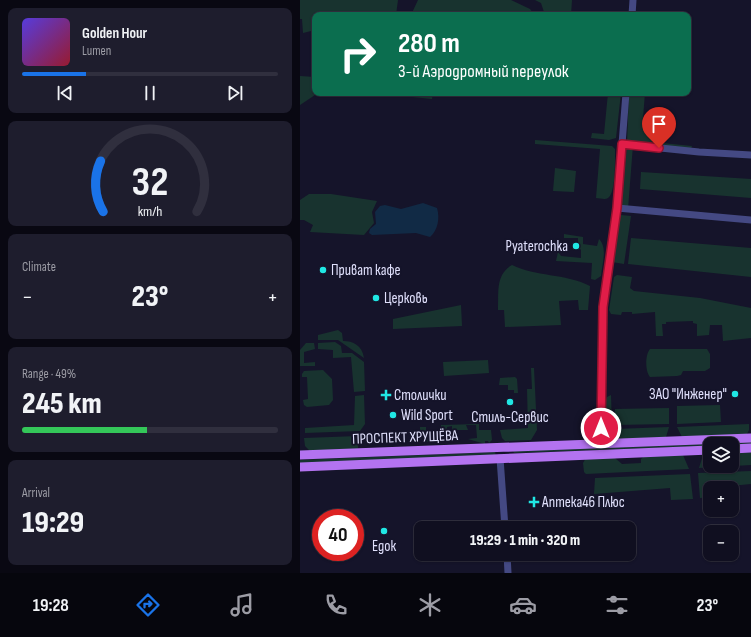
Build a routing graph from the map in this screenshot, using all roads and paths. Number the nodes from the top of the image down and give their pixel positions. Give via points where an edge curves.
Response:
1 (633, 0) edge
2 (632, 12) edge
3 (626, 96) edge
4 (622, 144) junction
5 (751, 155) edge
6 (617, 208) junction
7 (751, 220) edge
8 (751, 438) edge
9 (601, 443) junction
10 (498, 448) junction
11 (751, 448) edge
12 (739, 449) edge
13 (703, 450) edge
14 (300, 455) edge
15 (500, 458) junction
16 (300, 467) edge
17 (505, 521) edge
18 (507, 561) edge
19 (508, 573) edge

1 - 2 street
3 - 4 street
4 - 5 street
4 - 6 street
6 - 7 street
6 - 9 street via 603,307
8 - 9 main road, ПРОСПЕКТ ХРУЩЁВА
9 - 10 main road, ПРОСПЕКТ ХРУЩЁВА
10 - 14 main road, ПРОСПЕКТ ХРУЩЁВА
10 - 15 main road
11 - 12 main road
13 - 15 main road, ПРОСПЕКТ ХРУЩЁВА
15 - 16 main road, ПРОСПЕКТ ХРУЩЁВА
15 - 17 street
18 - 19 street

